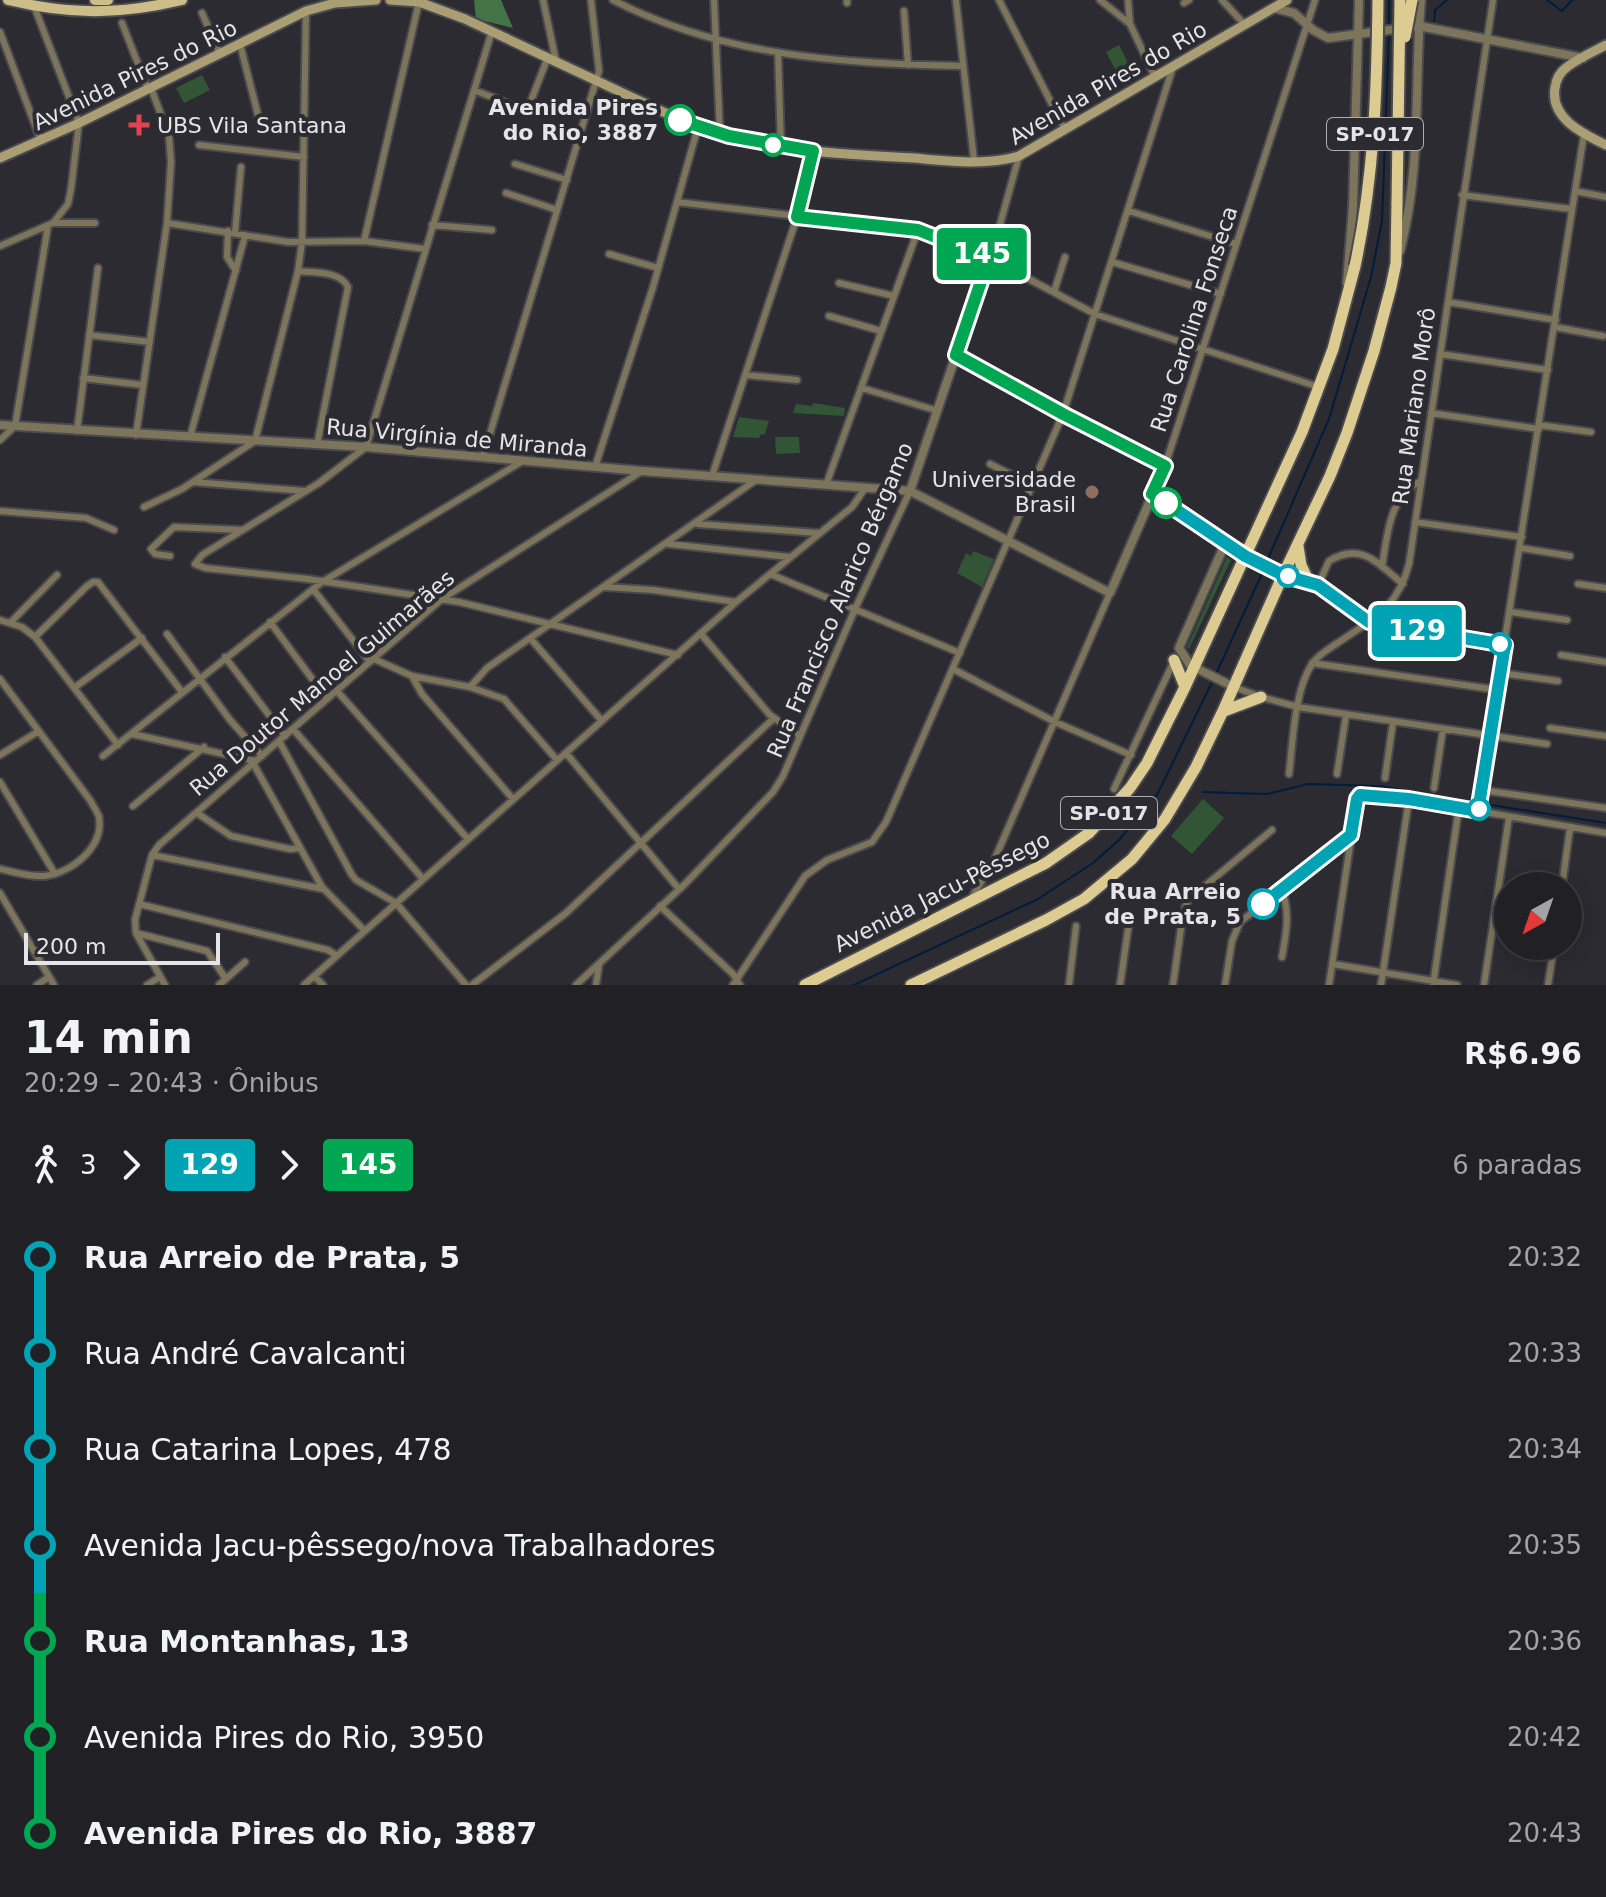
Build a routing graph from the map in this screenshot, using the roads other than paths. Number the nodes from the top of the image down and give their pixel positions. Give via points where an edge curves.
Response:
1 (8, 0) edge
2 (95, 0) edge
3 (108, 0) edge
4 (182, 0) edge
5 (359, 0) edge
6 (376, 0) edge
7 (390, 0) edge
8 (543, 0) edge
9 (591, 0) edge
10 (613, 0) edge
11 (634, 0) edge
12 (714, 0) edge
13 (956, 0) edge
14 (999, 0) edge
15 (1100, 0) edge
16 (1128, 0) edge
17 (1222, 0) edge
18 (1287, 0) edge
19 (1315, 0) edge
20 (1359, 0) edge
21 (1378, 0) edge
22 (1400, 0) edge
23 (1412, 0) edge
24 (1421, 0) edge
25 (1493, 0) edge
26 (419, 2) junction
27 (34, 6) junction
28 (1273, 8) junction
29 (306, 11) junction
30 (635, 11) junction
31 (904, 11) dead end
32 (202, 13) dead end
33 (122, 23) dead end
34 (1130, 24) junction
35 (1245, 25) junction
36 (1306, 25) junction
37 (1419, 26) junction
38 (492, 31) junction
39 (0, 32) edge
40 (1357, 35) junction
41 (1487, 38) junction
42 (715, 40) junction
43 (240, 44) junction
44 (1606, 45) edge
45 (778, 52) junction
46 (1400, 53) junction
47 (220, 54) junction
48 (1583, 58) junction
49 (552, 59) junction
50 (908, 65) junction
51 (963, 66) junction
52 (1173, 67) junction
53 (1155, 77) junction
54 (597, 81) junction
55 (150, 89) junction
56 (474, 90) junction
57 (79, 123) junction
58 (304, 126) junction
59 (698, 127) junction
60 (1065, 130) junction
61 (720, 134) junction
62 (1584, 134) junction
63 (41, 141) junction
64 (199, 145) dead end
65 (1606, 145) edge
66 (781, 147) junction
67 (813, 151) junction
68 (1019, 156) junction
69 (304, 157) junction
70 (0, 158) edge
71 (974, 160) junction
72 (515, 164) dead end
73 (241, 167) dead end
74 (567, 180) junction
75 (1575, 191) junction
76 (506, 193) dead end
77 (1462, 195) junction
78 (1606, 197) edge
79 (677, 202) junction
80 (1571, 209) junction
81 (557, 210) junction
82 (1129, 211) junction
83 (797, 217) junction
84 (95, 223) dead end
85 (167, 223) junction
86 (50, 225) junction
87 (432, 225) junction
88 (492, 230) dead end
89 (918, 230) junction
90 (231, 232) junction
91 (245, 236) junction
92 (364, 241) junction
93 (302, 242) junction
94 (1236, 244) junction
95 (0, 246) edge
96 (425, 249) junction
97 (609, 254) dead end
98 (1065, 257) dead end
99 (989, 258) junction
100 (1112, 262) junction
101 (1396, 263) junction
102 (98, 268) dead end
103 (658, 268) junction
104 (236, 271) junction
105 (298, 271) junction
106 (839, 283) dead end
107 (1054, 292) junction
108 (1221, 294) junction
109 (894, 296) junction
110 (1448, 302) junction
111 (1344, 308) junction
112 (1095, 314) junction
113 (829, 316) dead end
114 (1555, 323) junction
115 (881, 331) junction
116 (89, 335) junction
117 (1603, 336) dead end
118 (150, 342) junction
119 (1204, 351) junction
120 (1440, 354) junction
121 (956, 355) junction
122 (1548, 370) junction
123 (746, 375) junction
124 (83, 378) junction
125 (797, 380) dead end
126 (143, 385) junction
127 (1319, 387) junction
128 (862, 388) junction
129 (938, 411) junction
130 (1431, 413) junction
131 (1063, 414) junction
132 (0, 425) edge
133 (15, 426) junction
134 (1539, 427) junction
135 (77, 431) junction
136 (1591, 432) dead end
137 (136, 435) junction
138 (190, 437) junction
139 (0, 440) edge
140 (255, 441) junction
141 (317, 445) junction
142 (366, 447) junction
143 (483, 457) junction
144 (523, 461) junction
145 (990, 464) dead end
146 (1165, 466) junction
147 (595, 467) junction
148 (642, 471) junction
149 (712, 476) junction
150 (756, 480) junction
151 (1421, 481) junction
152 (193, 482) junction
153 (826, 485) junction
154 (1032, 485) junction
155 (866, 487) junction
156 (305, 491) junction
157 (910, 491) junction
158 (1152, 494) junction
159 (144, 507) dead end
160 (0, 511) edge
161 (1415, 522) junction
162 (695, 524) junction
163 (114, 530) dead end
164 (242, 530) junction
165 (818, 533) junction
166 (1522, 537) junction
167 (1008, 541) junction
168 (668, 544) junction
169 (1225, 544) junction
170 (1297, 545) junction
171 (1521, 548) junction
172 (170, 556) dead end
173 (1570, 556) dead end
174 (789, 557) junction
175 (1248, 557) junction
176 (1382, 567) junction
177 (770, 574) junction
178 (1281, 574) junction
179 (57, 575) dead end
180 (322, 582) junction
181 (1313, 582) junction
182 (1403, 584) junction
183 (1578, 584) dead end
184 (603, 587) junction
185 (1606, 588) edge
186 (313, 589) junction
187 (1110, 593) junction
188 (442, 599) junction
189 (736, 602) junction
190 (855, 609) junction
191 (1511, 612) junction
192 (0, 620) edge
193 (1567, 620) dead end
194 (11, 622) junction
195 (270, 622) junction
196 (551, 622) junction
197 (1369, 622) junction
198 (167, 634) dead end
199 (701, 634) junction
200 (35, 637) junction
201 (142, 638) junction
202 (530, 638) junction
203 (1505, 645) junction
204 (960, 653) junction
205 (1177, 654) junction
206 (678, 655) junction
207 (1561, 655) dead end
208 (225, 657) junction
209 (372, 660) junction
210 (1606, 662) edge
211 (1312, 663) junction
212 (953, 669) junction
213 (1197, 669) junction
214 (1501, 673) junction
215 (412, 676) junction
216 (198, 678) junction
217 (0, 679) edge
218 (1558, 681) dead end
219 (1230, 685) junction
220 (470, 687) junction
221 (1185, 687) junction
222 (74, 688) junction
223 (1498, 690) junction
224 (337, 691) junction
225 (182, 692) junction
226 (1261, 697) junction
227 (327, 699) junction
228 (1298, 707) junction
229 (1223, 711) junction
230 (1346, 715) junction
231 (774, 718) junction
232 (602, 721) junction
233 (1055, 722) junction
234 (1393, 722) junction
235 (1550, 728) dead end
236 (293, 729) junction
237 (1443, 729) junction
238 (39, 731) junction
239 (132, 734) junction
240 (800, 736) junction
241 (1491, 736) junction
242 (1606, 736) edge
243 (282, 738) junction
244 (1547, 744) dead end
245 (118, 745) junction
246 (204, 747) junction
247 (566, 753) junction
248 (0, 755) edge
249 (1131, 755) junction
250 (103, 756) dead end
251 (257, 760) junction
252 (557, 760) junction
253 (1289, 774) dead end
254 (1337, 774) dead end
255 (1385, 778) dead end
256 (0, 782) edge
257 (1434, 788) dead end
258 (1114, 789) dead end
259 (1482, 790) junction
260 (513, 799) junction
261 (1409, 799) junction
262 (133, 806) dead end
263 (1459, 807) junction
264 (1606, 808) edge
265 (1478, 811) junction
266 (197, 813) junction
267 (1509, 817) junction
268 (1570, 828) junction
269 (1272, 830) dead end
270 (1606, 833) edge
271 (1351, 835) junction
272 (468, 839) junction
273 (642, 843) junction
274 (299, 848) junction
275 (152, 855) junction
276 (0, 869) edge
277 (1564, 872) edge
278 (55, 874) junction
279 (423, 879) junction
280 (323, 889) junction
281 (679, 889) junction
282 (1281, 889) junction
283 (0, 893) edge
284 (396, 903) junction
285 (967, 903) junction
286 (139, 904) junction
287 (660, 906) junction
288 (1130, 916) dead end
289 (1076, 926) dead end
290 (365, 931) junction
291 (136, 933) junction
292 (337, 956) junction
293 (1282, 957) dead end
294 (1552, 960) edge
295 (245, 962) dead end
296 (599, 963) junction
297 (1333, 964) junction
298 (1383, 973) junction
299 (314, 976) junction
300 (49, 977) junction
301 (160, 977) junction
302 (222, 982) edge
303 (736, 983) edge
304 (1433, 983) edge
305 (37, 985) edge
306 (54, 985) edge
307 (147, 985) edge
308 (165, 985) edge
309 (304, 985) edge
310 (323, 985) edge
311 (469, 985) edge
312 (576, 985) edge
313 (596, 985) edge
314 (805, 985) edge
315 (911, 985) edge
316 (1069, 985) edge
317 (1120, 985) edge
318 (1173, 985) edge
319 (1225, 985) edge
320 (1329, 985) edge
321 (1381, 985) edge
322 (1457, 985) edge
323 (1484, 985) edge
324 (1548, 985) edge

1 - 27 main road
2 - 3 main road
4 - 27 main road via 96,13
5 - 6 main road, Avenida Pires do Rio
5 - 29 main road, Avenida Pires do Rio
7 - 26 main road, Avenida Pires do Rio
8 - 49 street
9 - 54 street
10 - 30 street
11 - 30 street
12 - 42 street
13 - 51 street
14 - 60 street
15 - 34 street
16 - 34 street
17 - 35 street
18 - 28 main road, Avenida Pires do Rio
19 - 36 street, Rua Carolina Fonseca
20 - 40 street
21 - 111 highway, Avenida Jacu-Pêssego / SP-017, bridge via 1375,134
22 - 46 highway, SP-017, bridge
23 - 46 highway, bridge
24 - 37 street
25 - 41 street, Rua Mariano Morô
26 - 38 main road, Avenida Pires do Rio
26 - 92 street
27 - 57 street
28 - 35 main road, Avenida Pires do Rio
28 - 36 street via 1288,10
29 - 43 main road, Avenida Pires do Rio
29 - 58 street
30 - 42 street
31 - 50 street
32 - 47 street
33 - 55 street
34 - 53 street
35 - 52 main road, Avenida Pires do Rio
36 - 40 street via 1328,38
36 - 94 street, Rua Carolina Fonseca
37 - 40 street
37 - 41 street
37 - 101 street via 1416,161
38 - 49 main road, Avenida Pires do Rio
38 - 56 street
39 - 63 street
40 - 111 street
41 - 48 street
41 - 77 street, Rua Mariano Morô
42 - 45 street
42 - 61 street
43 - 47 main road, Avenida Pires do Rio
43 - 58 street via 259,119
44 - 48 main road
45 - 50 street
45 - 66 street
46 - 101 highway, SP-017, bridge
47 - 55 main road, Avenida Pires do Rio
48 - 62 main road via 1560,75 1554,94 1563,117
49 - 54 main road, Avenida Pires do Rio
49 - 56 street via 527,111
50 - 51 street
51 - 71 street
52 - 53 main road, Avenida Pires do Rio
52 - 82 street
53 - 60 main road, Avenida Pires do Rio
54 - 59 main road, Avenida Pires do Rio
54 - 74 street
55 - 57 main road, Avenida Pires do Rio
55 - 85 street via 170,146
56 - 87 street
57 - 63 main road, Avenida Pires do Rio
57 - 86 street via 70,199
58 - 69 street
59 - 61 main road, Avenida Pires do Rio
59 - 79 street
60 - 68 main road, Avenida Pires do Rio
61 - 66 main road, Avenida Pires do Rio
62 - 65 main road
62 - 75 street
63 - 70 main road, Avenida Pires do Rio
64 - 69 street
66 - 67 main road, Avenida Pires do Rio
67 - 71 main road, Avenida Pires do Rio
67 - 83 street
68 - 71 main road, Avenida Pires do Rio
68 - 99 street, Rua Francisco Alarico Bérgamo
69 - 93 street
72 - 74 street
73 - 90 street
74 - 81 street
75 - 78 street
75 - 80 street
76 - 81 street
77 - 80 street
77 - 110 street, Rua Mariano Morô
79 - 83 street
79 - 103 street
80 - 114 street
81 - 143 street
82 - 94 street
82 - 100 street
83 - 89 street
83 - 123 street
84 - 86 street
85 - 90 street
85 - 118 street
86 - 95 street
86 - 133 street
87 - 88 street
87 - 96 street
89 - 99 street
89 - 109 street
90 - 91 street
90 - 104 street via 227,257
91 - 93 street
91 - 104 street
92 - 93 street
92 - 96 street
93 - 105 street
94 - 108 street, Rua Carolina Fonseca
96 - 142 street
97 - 103 street
98 - 107 street
99 - 107 street
99 - 121 street, Rua Francisco Alarico Bérgamo
100 - 108 street
100 - 112 street
101 - 170 highway, SP-017 via 1361,395
102 - 116 street
103 - 147 street
104 - 138 street
105 - 140 street
105 - 141 street via 336,276 348,287
106 - 109 street
107 - 112 street
108 - 119 street, Rua Carolina Fonseca
109 - 115 street
110 - 114 street
110 - 120 street, Rua Mariano Morô
111 - 127 highway, Avenida Jacu-Pêssego / SP-017
112 - 119 street
112 - 131 street
113 - 115 street
114 - 117 street
114 - 122 street
115 - 128 street
116 - 118 street
116 - 124 street
118 - 126 street
119 - 127 street
119 - 146 street, Rua Carolina Fonseca
120 - 122 street
120 - 130 street, Rua Mariano Morô
121 - 129 street, Rua Francisco Alarico Bérgamo
121 - 131 street
122 - 134 street
123 - 125 street
123 - 149 street
124 - 126 street
124 - 135 street
126 - 137 street
127 - 175 highway, Avenida Jacu-Pêssego / SP-017
128 - 129 street
128 - 153 street
129 - 157 street, Rua Francisco Alarico Bérgamo
130 - 134 street
130 - 151 street, Rua Mariano Morô
131 - 146 street
131 - 154 street
132 - 133 street, Rua Virgínia de Miranda
133 - 135 street, Rua Virgínia de Miranda
133 - 139 street
134 - 136 street
134 - 166 street
135 - 137 street, Rua Virgínia de Miranda
137 - 138 street, Rua Virgínia de Miranda
138 - 140 street, Rua Virgínia de Miranda
140 - 141 street, Rua Virgínia de Miranda
140 - 152 street
141 - 142 street, Rua Virgínia de Miranda
142 - 143 street, Rua Virgínia de Miranda
142 - 156 street
143 - 144 street, Rua Virgínia de Miranda
144 - 147 street, Rua Virgínia de Miranda
144 - 180 street
145 - 154 street
146 - 158 street, Rua Carolina Fonseca
147 - 148 street, Rua Virgínia de Miranda
148 - 149 street, Rua Virgínia de Miranda
148 - 188 street, Rua Doutor Manoel Guimarães
149 - 150 street, Rua Virgínia de Miranda
150 - 153 street, Rua Virgínia de Miranda
150 - 162 street
151 - 161 street, Rua Mariano Morô
151 - 176 street via 1396,504
152 - 156 street
152 - 159 street
153 - 155 street, Rua Virgínia de Miranda
154 - 167 street
155 - 157 street, Rua Virgínia de Miranda
155 - 165 street via 852,507
156 - 164 street
157 - 167 street
157 - 190 street, Rua Francisco Alarico Bérgamo
158 - 169 street
158 - 187 street, Rua Carolina Fonseca
160 - 163 street via 86,518
161 - 166 street
161 - 182 street, Rua Mariano Morô
162 - 165 street
162 - 168 street
164 - 172 street via 174,527 151,549
164 - 180 street via 195,564
165 - 174 street
166 - 171 street
167 - 187 street
167 - 204 street
168 - 174 street
168 - 184 street
169 - 175 street
169 - 205 street
170 - 178 highway, SP-017
170 - 181 highway via 1301,565
171 - 173 street
171 - 191 street
174 - 177 street
175 - 178 street
175 - 213 highway, Avenida Jacu-Pêssego / SP-017
176 - 181 street via 1363,553 1345,554 1329,561
176 - 182 street
177 - 189 street
177 - 190 street
178 - 181 street
178 - 219 highway, SP-017
179 - 194 street
180 - 186 street
180 - 188 street
181 - 197 street
182 - 197 street, Rua Mariano Morô via 1391,605
183 - 185 street
184 - 189 street
184 - 196 street
186 - 195 street
186 - 209 street
187 - 233 street, Rua Carolina Fonseca
188 - 196 street
188 - 209 street, Rua Doutor Manoel Guimarães
189 - 199 street
190 - 204 street
190 - 240 street, Rua Francisco Alarico Bérgamo
191 - 193 street
191 - 203 street
192 - 194 street
194 - 200 street
195 - 208 street
195 - 227 street
196 - 202 street
196 - 206 street
197 - 203 street
197 - 211 street, Rua Mariano Morô
198 - 216 street
199 - 206 street
199 - 231 street
200 - 201 street via 96,581
200 - 222 street
201 - 222 street
201 - 225 street
202 - 220 street via 481,672
202 - 232 street
203 - 214 street
204 - 212 street
205 - 213 street
205 - 221 highway
205 - 249 street
206 - 232 street
207 - 210 street
208 - 216 street
208 - 243 street
209 - 215 street
209 - 224 street, Rua Doutor Manoel Guimarães
211 - 223 street
211 - 228 street
212 - 233 street
212 - 303 street via 886,822 872,842 827,860 805,876
213 - 219 street
213 - 221 highway, Avenida Jacu-Pêssego / SP-017
214 - 218 street
214 - 223 street
215 - 220 street
215 - 260 street
216 - 225 street
216 - 251 street
217 - 238 street
219 - 226 street
219 - 229 highway, SP-017
220 - 252 street via 506,701
221 - 285 highway, Avenida Jacu-Pêssego / SP-017 via 1147,763 1089,833 1046,863
222 - 245 street
223 - 241 street
224 - 227 street, Rua Doutor Manoel Guimarães
224 - 272 street
225 - 239 street
226 - 228 street
226 - 229 highway
227 - 236 street, Rua Doutor Manoel Guimarães
228 - 230 street
228 - 253 street
229 - 315 highway, SP-017 via 1165,819 1116,875 1046,920
230 - 234 street
230 - 254 street
231 - 240 street
231 - 273 street
232 - 247 street
233 - 249 street
233 - 285 street, Rua Carolina Fonseca via 993,863
234 - 237 street
234 - 255 street
235 - 242 street
236 - 243 street, Rua Doutor Manoel Guimarães
236 - 279 street
237 - 241 street
237 - 257 street
238 - 248 street
238 - 278 street via 99,817 93,847
239 - 245 street
239 - 246 street
240 - 281 street, Rua Francisco Alarico Bérgamo via 765,804
241 - 244 street
241 - 259 street
243 - 251 street, Rua Doutor Manoel Guimarães
243 - 284 street via 352,875
245 - 250 street
246 - 251 street
246 - 262 street
247 - 252 street
247 - 273 street
249 - 258 street
251 - 266 street, Rua Doutor Manoel Guimarães
251 - 274 street
252 - 260 street
256 - 278 street
259 - 264 street
259 - 265 street
260 - 272 street
261 - 263 street
261 - 271 street via 1360,795
261 - 298 street
263 - 265 street
263 - 304 street
265 - 267 street
266 - 274 street via 231,836
266 - 275 street, Rua Doutor Manoel Guimarães
267 - 268 street
267 - 323 street
268 - 270 street
268 - 277 street
269 - 318 street via 1191,895 1183,914
271 - 282 street
271 - 297 street
272 - 279 street
273 - 281 street
273 - 311 street via 566,913
274 - 280 street
275 - 280 street
275 - 286 street
276 - 278 street
279 - 284 street
280 - 290 street
281 - 287 street, Rua Francisco Alarico Bérgamo
282 - 293 street via 1287,905
282 - 319 street via 1236,928
283 - 300 street
284 - 290 street
284 - 311 street
285 - 314 highway, Avenida Jacu-Pêssego / SP-017
286 - 291 street
286 - 292 street
287 - 296 street, Rua Francisco Alarico Bérgamo
287 - 303 street
288 - 317 street
289 - 316 street
290 - 292 street
291 - 301 street
291 - 302 street via 207,951
292 - 299 street
294 - 324 street
295 - 302 street
296 - 312 street, Rua Francisco Alarico Bérgamo
296 - 313 street
297 - 298 street
297 - 320 street
298 - 304 street
298 - 321 street
299 - 309 street
299 - 310 street
300 - 305 street
300 - 306 street
301 - 307 street
301 - 308 street
304 - 322 street

